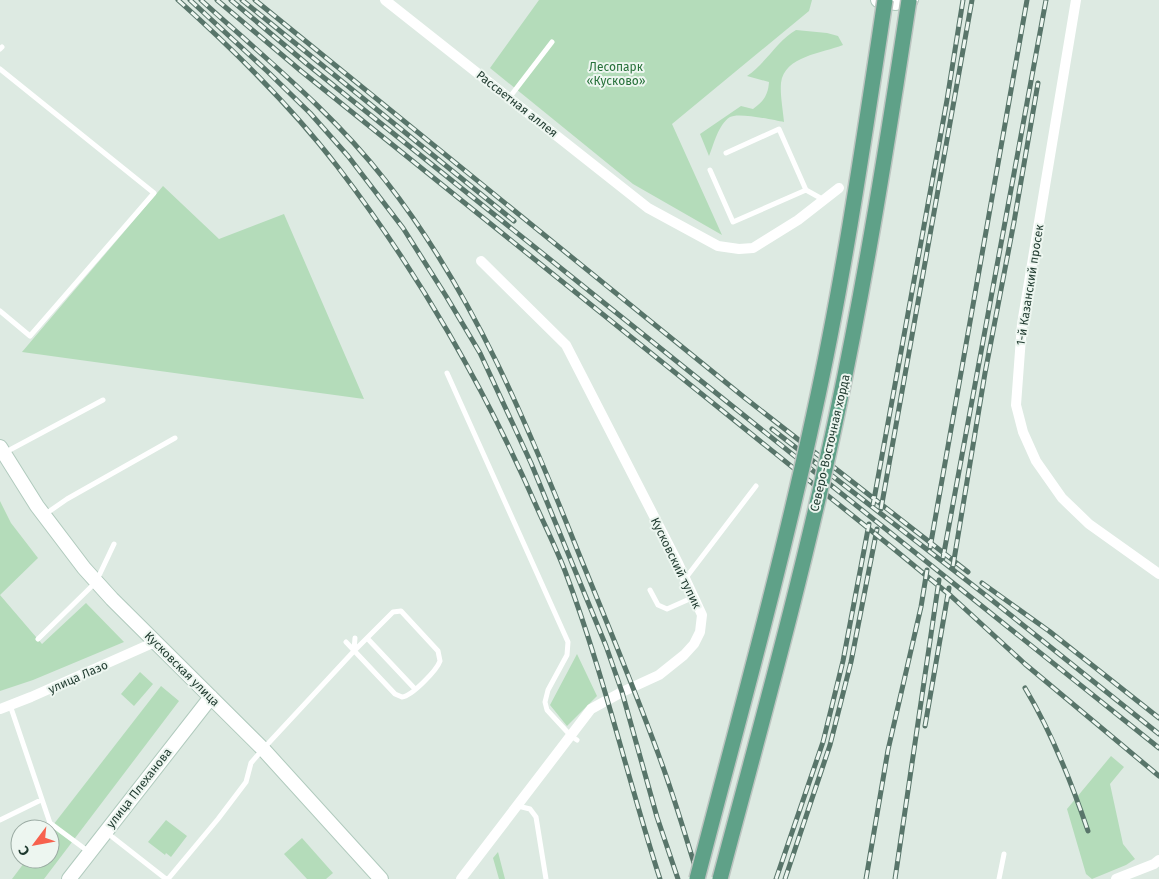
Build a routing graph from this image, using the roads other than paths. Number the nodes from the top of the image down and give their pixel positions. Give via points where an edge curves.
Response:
1 (385, 0) edge
2 (878, 0) edge
3 (884, 0) edge
4 (910, 0) edge
5 (1076, 0) edge
6 (552, 42) dead end
7 (0, 69) edge
8 (509, 98) junction
9 (726, 153) dead end
10 (710, 170) dead end
11 (839, 188) dead end
12 (806, 190) junction
13 (824, 201) junction
14 (481, 261) dead end
15 (0, 311) edge
16 (447, 373) dead end
17 (103, 400) dead end
18 (175, 438) dead end
19 (2, 450) edge
20 (756, 486) dead end
21 (43, 515) junction
22 (114, 544) dead end
23 (1159, 574) edge
24 (685, 579) junction
25 (96, 582) junction
26 (650, 590) dead end
27 (694, 598) junction
28 (355, 638) dead end
29 (367, 638) junction
30 (38, 639) dead end
31 (155, 642) junction
32 (346, 642) dead end
33 (354, 650) junction
34 (415, 689) junction
35 (211, 697) junction
36 (5, 707) edge
37 (574, 738) junction
38 (263, 750) junction
39 (41, 800) junction
40 (518, 806) junction
41 (0, 820) edge
42 (105, 832) junction
43 (90, 852) junction
44 (1004, 854) dead end
45 (1159, 860) edge
46 (69, 879) edge
47 (167, 879) edge
48 (381, 879) edge
49 (461, 879) edge
50 (546, 879) edge
51 (696, 879) edge
52 (720, 879) edge
53 (999, 879) edge
54 (1116, 879) edge

1 - 8 street, Рассветная аллея
2 - 4 street via 896,3
3 - 51 main road, Северо-Восточная хорда, bridge via 858,178 814,415 782,553
4 - 52 main road, Северо-Восточная хорда, bridge via 885,164 837,416 799,577
5 - 23 street, 1-й Казанский просек via 1022,324 1016,405 1036,461 1062,498 1089,524
6 - 8 lane
7 - 15 lane via 154,193 30,336
8 - 13 street, Рассветная аллея via 648,208 718,246 753,248
9 - 12 lane via 779,129
10 - 12 lane via 733,222
11 - 13 street, Рассветная аллея
12 - 13 lane
14 - 24 street, Кусковский тупик via 566,345
16 - 37 lane via 568,642 567,655 545,702 547,710
17 - 19 lane
18 - 21 lane
19 - 21 street, Кусковская улица
20 - 24 lane
21 - 25 street, Кусковская улица
22 - 25 lane
24 - 27 street, Кусковский тупик
25 - 30 lane
25 - 31 street, Кусковская улица
26 - 27 lane via 658,606 666,609
27 - 37 street, Кусковский тупик via 702,615 700,632 684,656 659,675 591,709
28 - 33 lane
29 - 33 lane
29 - 34 lane
29 - 34 lane via 393,612 401,611 441,657 437,667
31 - 35 street, Кусковская улица
31 - 36 street, улица Лазо
32 - 33 lane
33 - 34 lane via 397,696 405,697
33 - 38 lane
35 - 38 street, Кусковская улица
35 - 42 street, улица Плеханова
36 - 39 lane
37 - 40 street, Кусковский тупик via 532,780
38 - 47 lane via 251,763 246,782
38 - 48 street, Кусковская улица
39 - 41 lane
39 - 43 lane via 50,823
40 - 49 street, Кусковский тупик
40 - 50 lane via 530,809 536,817
42 - 43 street, улица Плеханова
42 - 47 lane
43 - 46 street, улица Плеханова
44 - 53 lane
45 - 54 street

